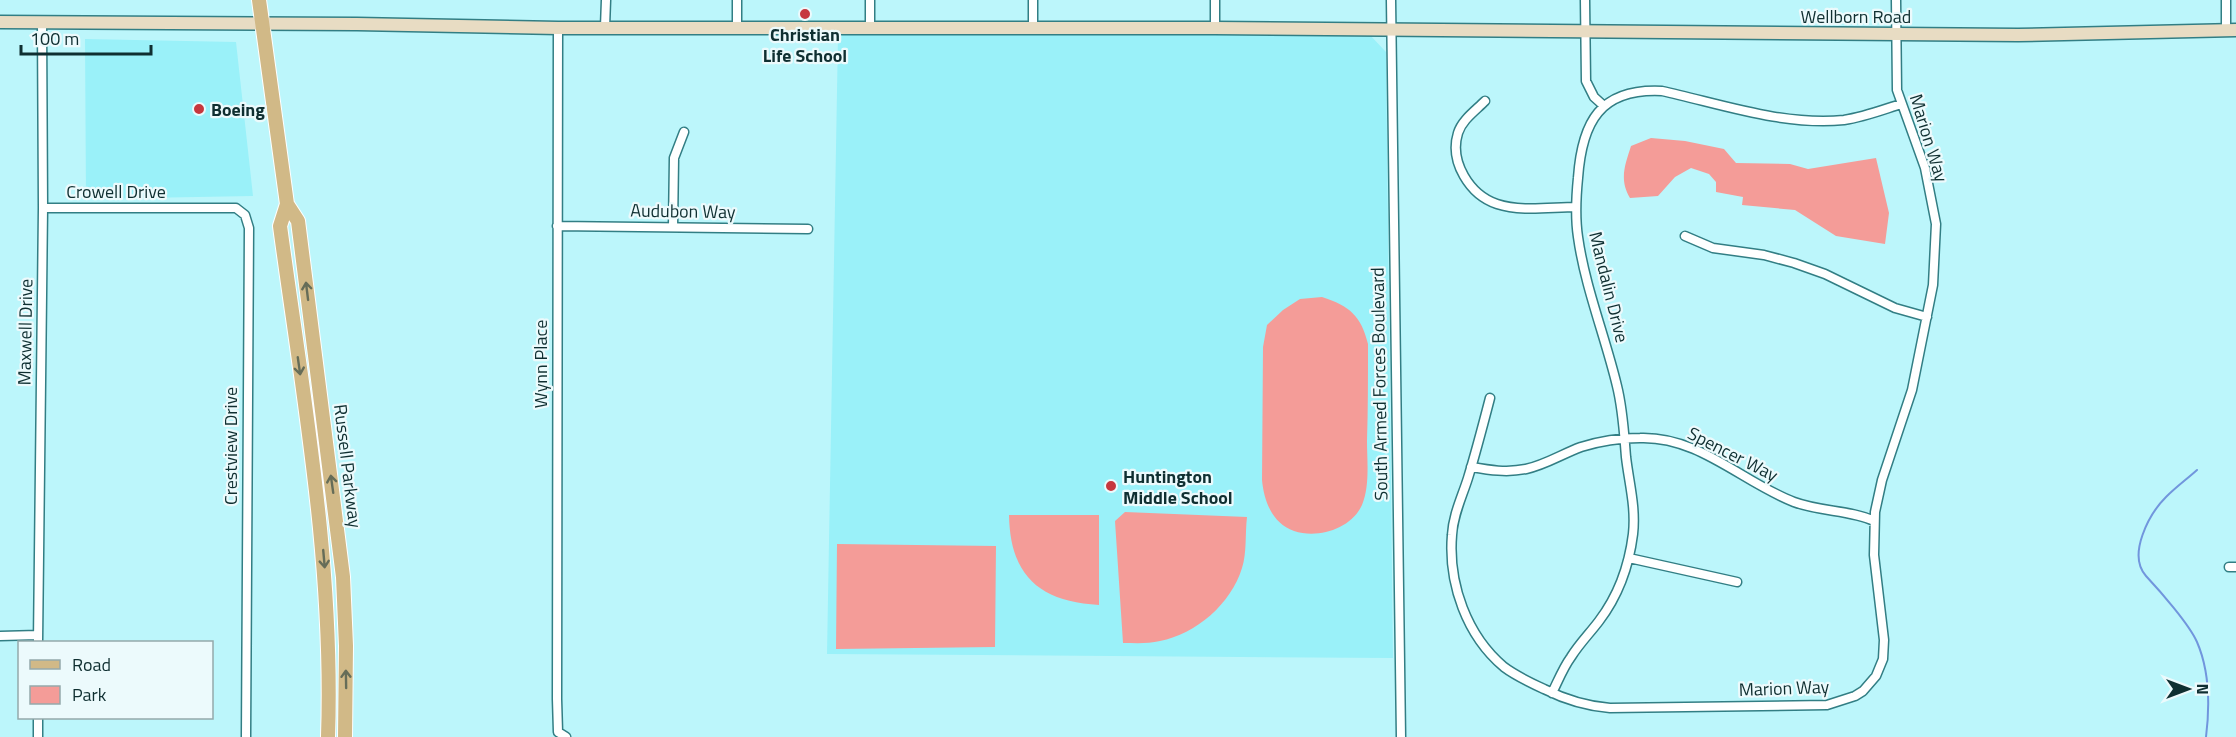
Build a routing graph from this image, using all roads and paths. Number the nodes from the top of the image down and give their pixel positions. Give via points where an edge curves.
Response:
1 (259, 0) edge
2 (606, 0) edge
3 (737, 0) edge
4 (870, 0) edge
5 (1033, 0) edge
6 (1215, 0) edge
7 (1391, 0) edge
8 (1586, 0) edge
9 (1896, 0) edge
10 (2226, 0) edge
11 (0, 22) edge
12 (42, 23) junction
13 (262, 23) junction
14 (606, 27) junction
15 (558, 28) junction
16 (736, 28) junction
17 (870, 28) junction
18 (1033, 28) junction
19 (1215, 28) junction
20 (2231, 30) edge
21 (1391, 31) junction
22 (1586, 32) junction
23 (1897, 34) junction
24 (1485, 101) dead end
25 (1901, 104) junction
26 (1604, 106) junction
27 (684, 132) dead end
28 (286, 204) junction
29 (189, 207) joint
30 (1576, 207) junction
31 (44, 208) junction
32 (557, 226) junction
33 (673, 228) junction
34 (808, 229) dead end
35 (1685, 237) dead end
36 (1928, 317) junction
37 (1490, 398) dead end
38 (1625, 439) junction
39 (1471, 467) junction
40 (1874, 521) junction
41 (1629, 558) junction
42 (1737, 582) dead end
43 (0, 636) edge
44 (38, 639) edge
45 (1552, 693) junction
46 (38, 719) edge
47 (38, 737) edge
48 (246, 737) edge
49 (328, 737) edge
50 (345, 737) edge
51 (566, 737) edge
52 (1401, 737) edge

1 - 13 main road, Russell Parkway
2 - 14 street
3 - 16 street
4 - 17 street
5 - 18 street
6 - 19 street
7 - 21 street, South Armed Forces Boulevard
8 - 22 street
9 - 23 street, Marion Way
10 - 20 street
11 - 12 street, Wellborn Road
12 - 13 street, Wellborn Road
12 - 31 street, Maxwell Drive
13 - 15 street, Wellborn Road
13 - 28 main road, Russell Parkway
14 - 15 street, Wellborn Road
14 - 16 street, Wellborn Road
15 - 32 street, Wynn Place
16 - 17 street, Wellborn Road
17 - 18 street, Wellborn Road
18 - 19 street, Wellborn Road
19 - 21 street, Wellborn Road
20 - 23 street, Wellborn Road
21 - 22 street, Wellborn Road
21 - 52 street, South Armed Forces Boulevard
22 - 23 street, Wellborn Road
22 - 26 street via 1586,81
23 - 25 street, Marion Way via 1897,90
24 - 30 street via 1466,119 1458,132 1456,147 1458,162 1474,189 1485,198 1512,207
25 - 26 street, Mandalin Drive via 1859,117 1814,121 1782,118 1662,91 1626,94
25 - 36 street, Marion Way via 1924,168 1936,224
26 - 30 street, Mandalin Drive via 1591,121 1581,143
27 - 33 street via 674,158
28 -> 49 main road, Russell Parkway via 280,226 325,573
50 -> 28 main road, Russell Parkway via 345,606 339,536 298,221
29 - 31 street, Crowell Drive
29 - 48 street, Crestview Drive via 236,208 245,215 249,228
30 - 38 street, Mandalin Drive via 1581,254 1617,385
31 - 44 street, Maxwell Drive
32 - 33 street, Audubon Way
32 - 51 street, Wynn Place via 557,699 558,732
33 - 34 street, Audubon Way
35 - 36 street via 1713,248 1794,263 1895,308
36 - 40 street, Marion Way via 1912,390 1882,480
37 - 39 street, Marion Way
38 - 39 street, Spencer Way via 1598,442 1526,469 1493,471
38 - 40 street, Spencer Way via 1653,438 1685,445 1793,502
38 - 41 street, Mandalin Drive via 1634,505
39 - 45 street, Marion Way via 1452,534 1452,563 1464,612 1478,638 1505,668
40 - 45 street, Marion Way via 1884,650 1876,676 1855,696 1817,705 1610,708 1576,703
41 - 42 street
41 - 45 street, Mandalin Drive via 1614,599 1571,656
43 - 44 street
46 - 47 street

